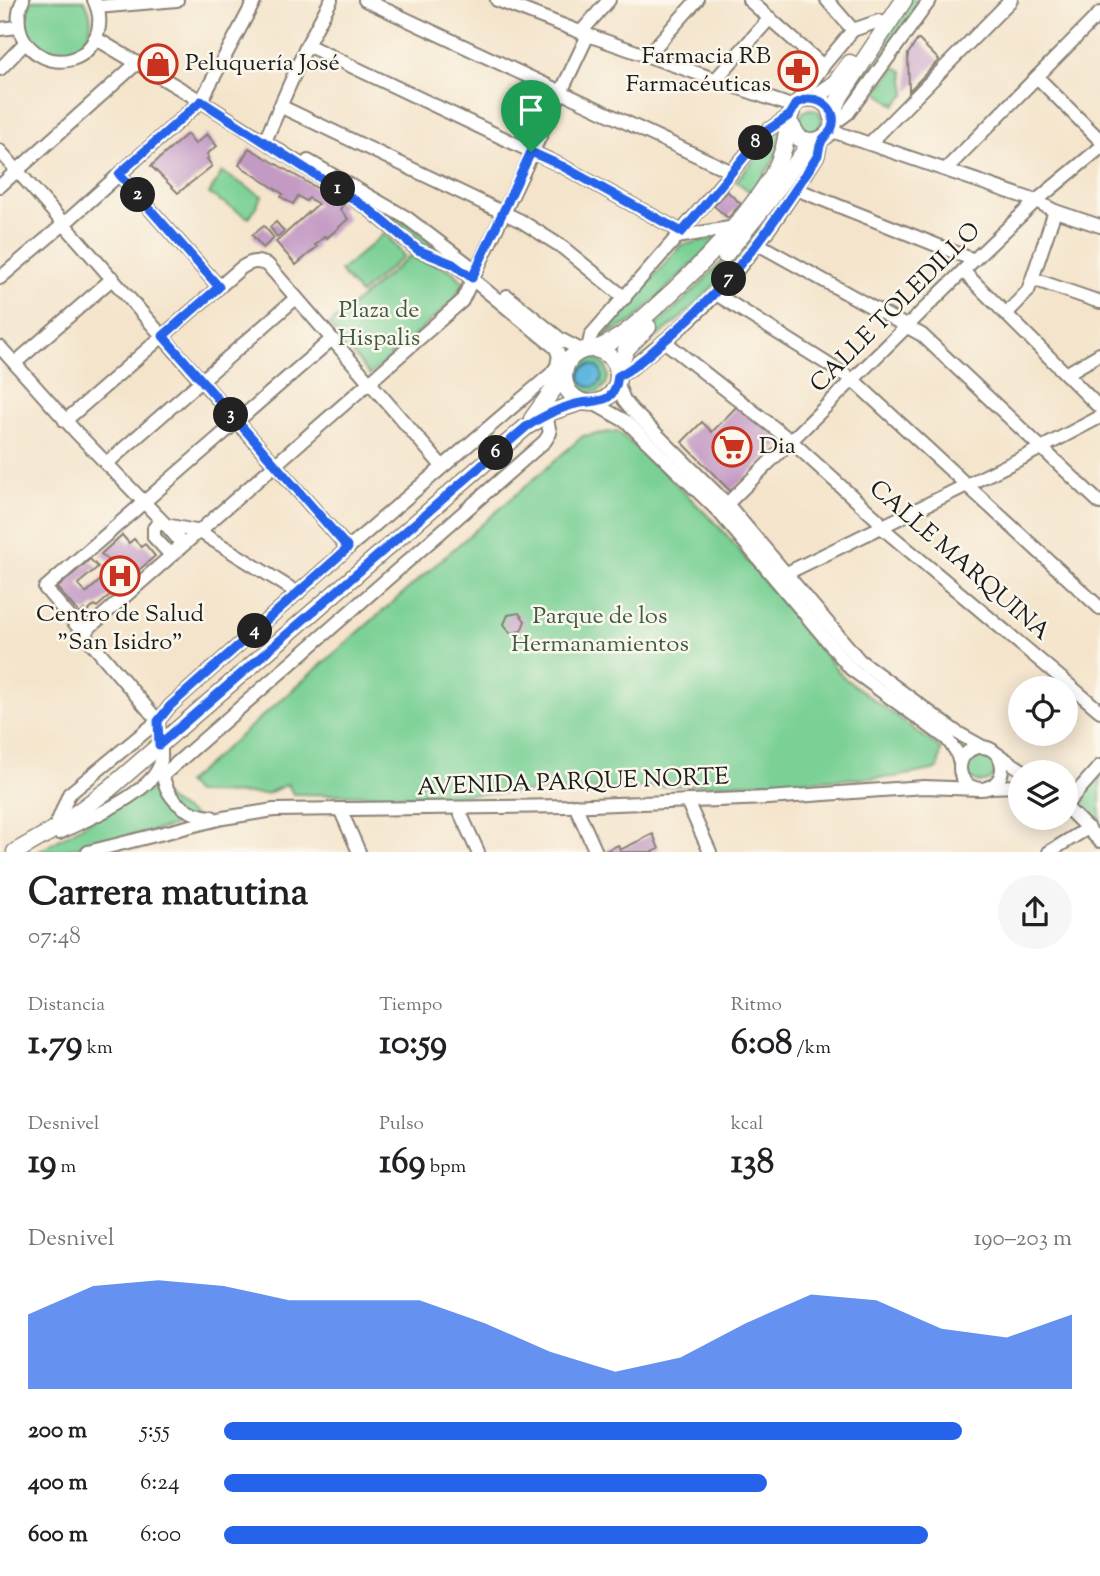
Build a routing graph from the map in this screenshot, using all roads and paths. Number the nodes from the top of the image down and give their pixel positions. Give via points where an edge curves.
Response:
1 (23, 0) edge
2 (177, 0) edge
3 (256, 0) edge
4 (331, 0) edge
5 (365, 0) edge
6 (496, 0) edge
7 (609, 0) edge
8 (697, 0) edge
9 (749, 0) edge
10 (827, 0) edge
11 (892, 0) edge
12 (904, 0) edge
13 (929, 0) edge
14 (1011, 0) edge
15 (95, 3) edge
16 (516, 3) edge
17 (770, 18) junction
18 (1098, 20) edge
19 (878, 21) junction
20 (18, 27) junction
21 (0, 29) edge
22 (853, 30) junction
23 (584, 34) junction
24 (95, 38) junction
25 (25, 43) junction
26 (307, 45) junction
27 (647, 56) junction
28 (137, 62) junction
29 (822, 66) junction
30 (0, 69) edge
31 (1037, 77) junction
32 (716, 79) junction
33 (561, 93) junction
34 (814, 98) junction
35 (201, 101) junction
36 (282, 107) junction
37 (793, 112) junction
38 (825, 131) junction
39 (1100, 140) edge
40 (269, 144) junction
41 (870, 144) junction
42 (1100, 148) edge
43 (0, 151) edge
44 (531, 152) junction
45 (946, 169) junction
46 (18, 171) junction
47 (732, 172) junction
48 (119, 174) junction
49 (0, 186) edge
50 (796, 189) junction
51 (1036, 201) junction
52 (1055, 211) junction
53 (503, 212) junction
54 (65, 223) junction
55 (1100, 226) edge
56 (734, 227) junction
57 (680, 235) junction
58 (758, 244) junction
59 (974, 260) junction
60 (963, 271) junction
61 (474, 274) junction
62 (0, 278) edge
63 (113, 278) junction
64 (1033, 279) junction
65 (219, 287) junction
66 (716, 294) junction
67 (296, 298) junction
68 (625, 298) junction
69 (1100, 302) edge
70 (1006, 313) junction
71 (908, 326) junction
72 (163, 336) junction
73 (332, 339) junction
74 (664, 341) junction
75 (585, 345) junction
76 (0, 347) edge
77 (558, 350) junction
78 (1100, 354) edge
79 (15, 363) junction
80 (564, 372) junction
81 (1066, 374) junction
82 (618, 376) junction
83 (202, 380) junction
84 (853, 380) junction
85 (370, 382) junction
86 (540, 382) junction
87 (587, 402) junction
88 (1100, 408) edge
89 (546, 415) junction
90 (1100, 417) edge
91 (65, 421) junction
92 (237, 422) junction
93 (526, 427) junction
94 (791, 441) junction
95 (1040, 447) junction
96 (106, 464) junction
97 (276, 466) junction
98 (442, 466) junction
99 (965, 484) junction
100 (144, 502) junction
101 (1100, 503) edge
102 (727, 504) junction
103 (166, 525) junction
104 (880, 526) junction
105 (200, 532) junction
106 (348, 548) junction
107 (176, 551) junction
108 (787, 573) junction
109 (298, 593) junction
110 (1100, 608) edge
111 (83, 633) junction
112 (201, 709) junction
113 (1100, 711) edge
114 (158, 721) junction
115 (981, 746) junction
116 (160, 752) junction
117 (997, 754) junction
118 (1008, 761) edge
119 (959, 764) junction
120 (1100, 766) edge
121 (163, 776) junction
122 (924, 787) junction
123 (1008, 787) edge
124 (983, 788) junction
125 (1078, 790) edge
126 (71, 792) junction
127 (687, 801) junction
128 (575, 805) junction
129 (85, 808) junction
130 (458, 808) junction
131 (340, 809) junction
132 (1078, 813) edge
133 (223, 818) junction
134 (55, 829) junction
135 (1094, 829) edge
136 (34, 841) junction
137 (1100, 841) edge
138 (15, 852) edge
139 (88, 852) edge
140 (359, 852) edge
141 (478, 852) edge
142 (596, 852) edge
143 (710, 852) edge
144 (1049, 852) edge

1 - 20 street
2 - 15 street
3 - 35 street
4 - 26 street
5 - 33 street
6 - 16 street
7 - 23 street
8 - 27 street
9 - 17 street
10 - 22 street
11 - 19 main road
12 - 38 main road via 841,95
13 - 38 street via 848,113
14 - 41 street
15 - 24 street via 99,23
16 - 23 street
17 - 29 street
17 - 32 street
18 - 31 street
19 - 22 street
19 - 34 main road via 838,80
20 - 21 street
20 - 25 street
22 - 29 street
23 - 27 street
23 - 33 street
24 - 25 street via 80,55 60,61 40,57
24 - 28 street
25 - 30 street
26 - 36 street
26 - 44 street
27 - 32 street
28 - 35 street
28 - 46 street
29 - 37 street
31 - 39 street
31 - 45 street
32 - 37 street
33 - 44 street
33 - 47 street
34 - 37 main road
34 - 38 main road via 825,103
35 - 40 street
35 - 48 street
36 - 40 street
36 - 53 street
37 - 38 main road via 799,138
37 - 47 street via 769,128
37 - 56 main road via 777,167
38 - 41 street
38 - 50 street via 819,154
38 - 82 main road via 728,252 635,339 624,354
40 - 61 street via 370,210 418,250
40 - 61 street via 292,151 407,218
41 - 45 street
42 - 51 street, CALLE TOLEDILLO
43 - 46 street
44 - 53 street
44 - 57 street
45 - 51 street
46 - 49 street
46 - 54 street
47 - 57 street
48 - 54 street
48 - 65 street
50 - 58 street
50 - 59 street
51 - 52 street
51 - 59 street, CALLE TOLEDILLO
52 - 55 street
52 - 64 street
53 - 61 street
53 - 68 street via 562,247
54 - 62 street
54 - 63 street
56 - 57 street
56 - 75 main road via 707,259 619,338
57 - 68 street
58 - 66 street
58 - 71 street
59 - 60 street, CALLE TOLEDILLO
60 - 70 street
60 - 71 street, CALLE TOLEDILLO
61 - 75 street via 560,339
61 - 77 street
61 - 85 street via 462,301
63 - 72 street
63 - 79 street
64 - 69 street
64 - 70 street via 1028,291
65 - 67 street via 251,262 260,262 268,265
65 - 72 street
66 - 74 street
66 - 84 street
67 - 73 street
67 - 83 street
68 - 75 street
70 - 81 street
71 - 84 street, CALLE TOLEDILLO
71 - 95 street
72 - 83 street
72 - 91 street
73 - 85 street
73 - 92 street
74 - 82 street
74 - 94 street, CALLE MARQUINA
75 - 80 main road via 572,356
75 - 82 main road via 608,355
76 - 79 street
77 - 80 street
77 - 86 street via 557,366
78 - 81 street
79 - 91 street
80 - 86 street
80 - 87 main road via 568,392
80 - 93 main road
81 - 88 street
82 - 87 main road via 608,397
82 - 102 street via 624,400 632,410
83 - 92 street
83 - 96 street
84 - 94 street, CALLE TOLEDILLO
84 - 99 street
85 - 97 street
85 - 98 street
86 - 98 street
87 - 89 main road
87 - 119 street via 622,418 646,440 719,512 851,669 947,739
89 - 93 main road
89 - 121 street via 547,439
90 - 95 street
91 - 96 street
92 - 97 street
92 - 100 street
93 - 112 main road
94 - 102 street, CALLE TOLEDILLO
94 - 104 street, CALLE MARQUINA
95 - 99 street
95 - 101 street
96 - 100 street
97 - 105 street
97 - 106 street
98 - 106 street
99 - 104 street
99 - 110 street
100 - 103 street
100 - 111 street via 45,588
102 - 108 street
103 - 105 street
103 - 107 street via 156,525 154,537 167,551
104 - 108 street
104 - 113 street, CALLE MARQUINA
105 - 107 street
105 - 109 street
106 - 109 street
107 - 111 street
108 - 115 street via 859,660 952,730
109 - 114 street
111 - 114 street
112 - 114 street
112 - 116 main road
114 - 116 street
114 - 126 street
115 - 117 street
115 - 119 street via 968,750
116 - 121 street
116 - 129 main road
116 - 136 street via 158,770 118,803
117 - 118 street
117 - 124 street via 1002,772 997,781
119 - 122 street, AVENIDA PARQUE NORTE via 947,778
119 - 124 street via 965,783
120 - 125 street
121 - 133 street via 168,793 184,809
122 - 124 street, AVENIDA PARQUE NORTE
122 - 127 street, AVENIDA PARQUE NORTE
123 - 124 street, AVENIDA PARQUE NORTE
126 - 129 street
126 - 134 street
127 - 128 street, AVENIDA PARQUE NORTE
127 - 143 street
128 - 130 street, AVENIDA PARQUE NORTE
128 - 142 street
129 - 134 main road
130 - 131 street, AVENIDA PARQUE NORTE
130 - 141 street
131 - 133 street, AVENIDA PARQUE NORTE via 274,810
131 - 140 street
132 - 135 street
133 - 139 street, AVENIDA PARQUE NORTE
134 - 136 main road
135 - 137 street
135 - 144 street
136 - 138 main road

